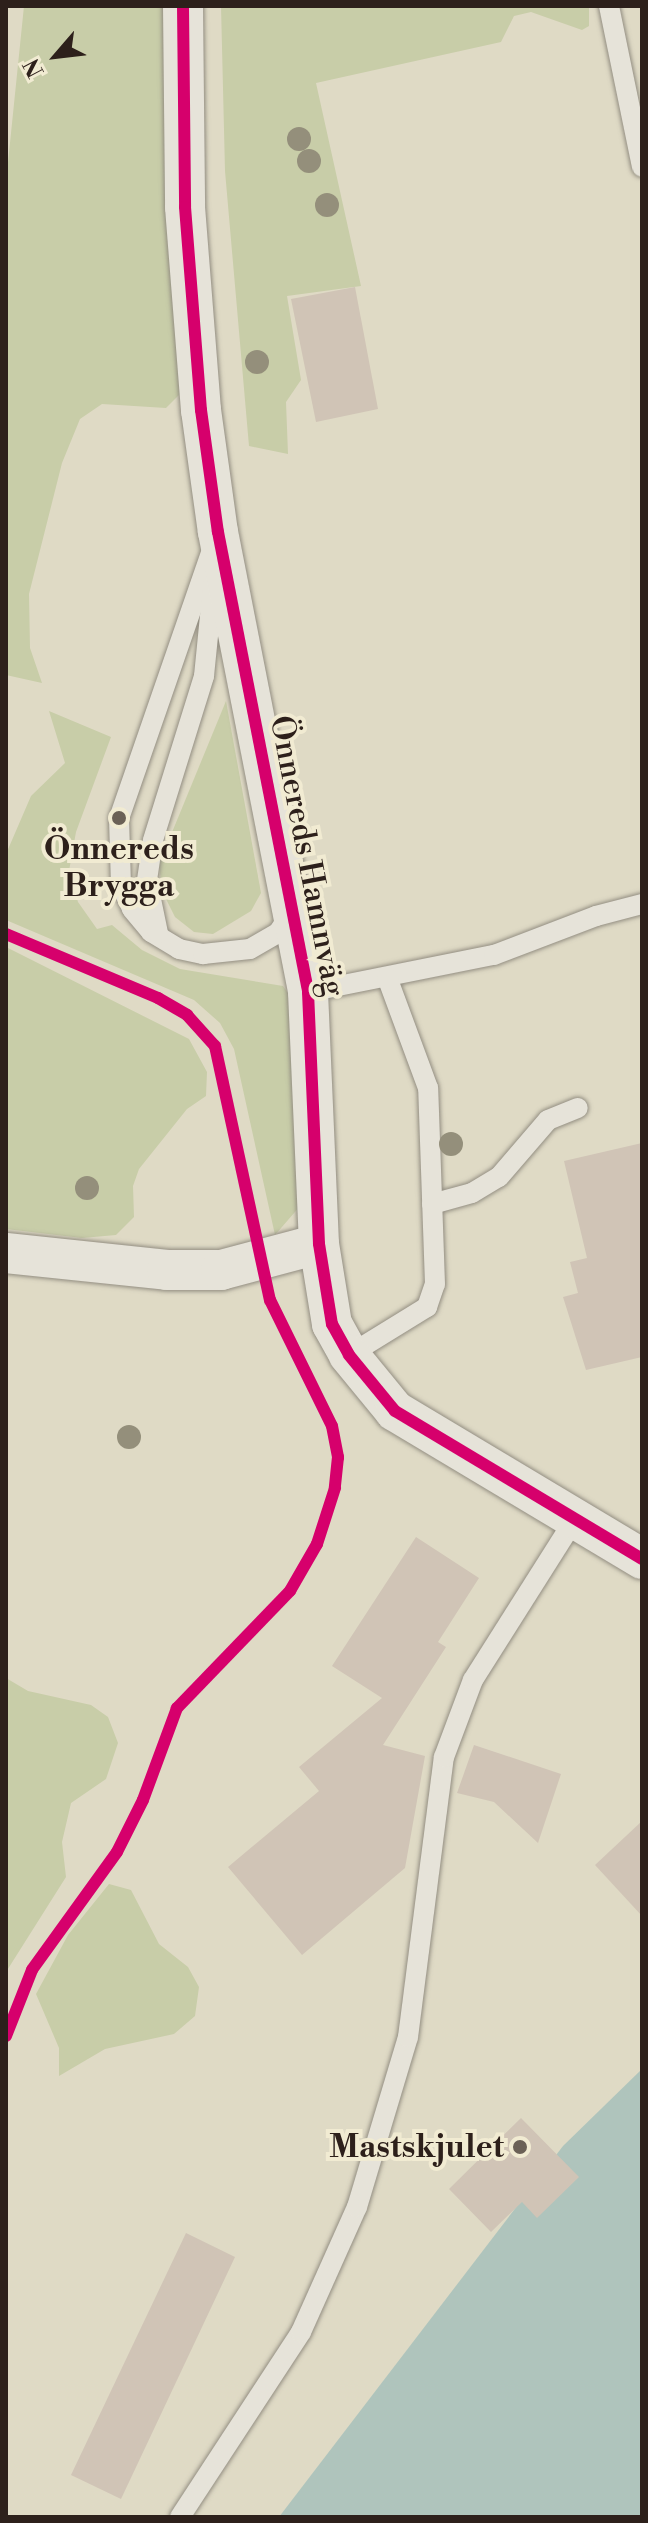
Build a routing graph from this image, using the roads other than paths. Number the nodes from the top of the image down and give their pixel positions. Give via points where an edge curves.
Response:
1 (183, 6) edge
2 (609, 6) edge
3 (642, 167) edge
4 (218, 532) junction
5 (642, 904) edge
6 (293, 909) junction
7 (159, 938) junction
8 (387, 977) junction
9 (308, 992) junction
10 (578, 1108) dead end
11 (432, 1204) junction
12 (319, 1244) junction
13 (6, 1253) edge
14 (349, 1355) junction
15 (574, 1520) junction
16 (642, 1559) edge
17 (180, 2517) edge

1 - 4 street, Önnereds Hamnväg via 187,248
2 - 3 lane
4 - 6 street, Önnereds Hamnväg
4 - 7 lane via 204,676 153,840 149,907
4 - 7 lane via 119,818 121,885 132,909
5 - 8 lane via 494,955
6 - 7 lane via 278,933 250,949 203,954
6 - 9 street, Önnereds Hamnväg
8 - 9 lane
8 - 11 lane via 428,1088
9 - 12 street, Önnereds Hamnväg
10 - 11 lane via 548,1120 499,1177 472,1193
11 - 14 lane via 435,1284 427,1307
12 - 13 street via 221,1270 167,1270
12 - 14 street, Önnereds Hamnväg via 332,1324
14 - 15 street, Önnereds Hamnväg via 395,1411 422,1431
15 - 16 street, Önnereds Hamnväg
15 - 17 lane via 473,1680 444,1757 408,2037 357,2207 301,2332

